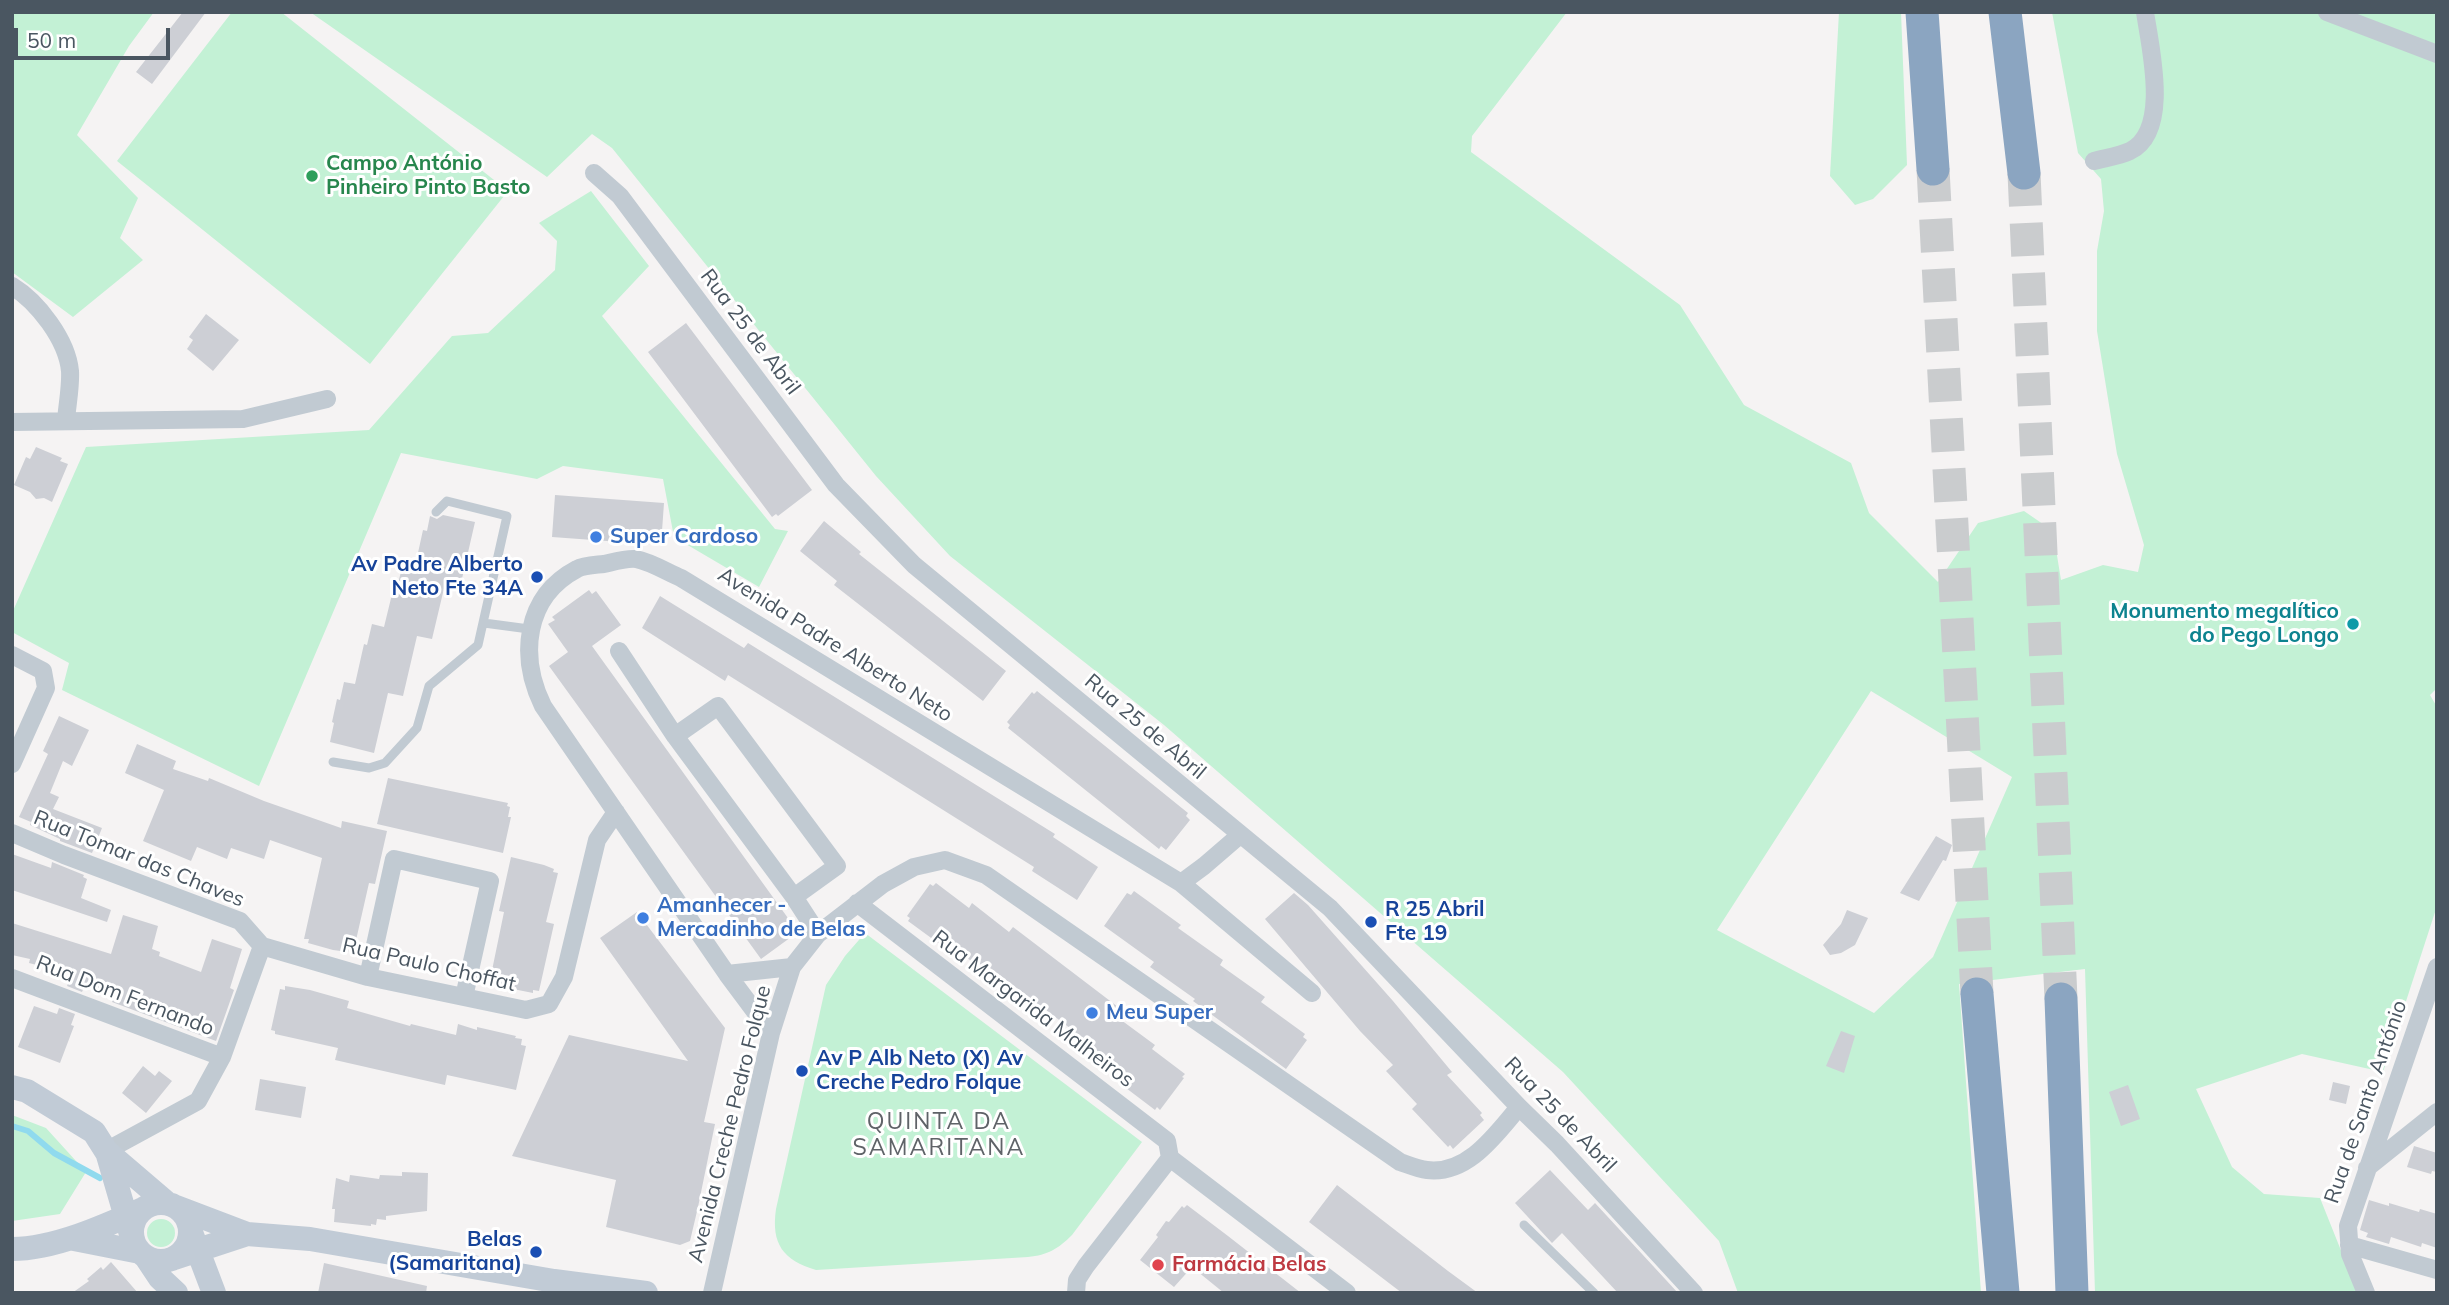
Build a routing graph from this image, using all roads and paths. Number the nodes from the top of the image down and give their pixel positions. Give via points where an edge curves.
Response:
1 (1922, 12) edge
2 (2005, 12) edge
3 (2145, 12) edge
4 (2327, 12) edge
5 (2437, 54) edge
6 (2094, 162) dead end
7 (1933, 169) tunnel mouth
8 (594, 173) dead end
9 (2024, 173) tunnel mouth
10 (12, 286) edge
11 (327, 399) dead end
12 (66, 421) junction
13 (12, 422) edge
14 (436, 512) dead end
15 (484, 624) junction
16 (529, 629) junction
17 (619, 651) dead end
18 (12, 654) edge
19 (675, 736) junction
20 (333, 762) dead end
21 (12, 764) edge
22 (617, 812) junction
23 (12, 833) edge
24 (1240, 835) junction
25 (1181, 883) junction
26 (794, 897) junction
27 (857, 904) junction
28 (818, 934) junction
29 (262, 946) junction
30 (792, 967) junction
31 (2437, 967) edge
32 (727, 974) junction
33 (368, 977) junction
34 (12, 978) edge
35 (1312, 993) dead end
36 (1977, 994) tunnel mouth
37 (464, 997) junction
38 (2061, 999) tunnel mouth
39 (772, 1033) junction
40 (222, 1056) junction
41 (12, 1087) edge
42 (1519, 1107) junction
43 (2437, 1112) edge
44 (106, 1151) junction
45 (1170, 1158) junction
46 (2367, 1167) junction
47 (183, 1222) junction
48 (1524, 1225) dead end
49 (247, 1234) junction
50 (69, 1238) junction
51 (143, 1239) junction
52 (2349, 1245) junction
53 (12, 1249) edge
54 (2437, 1270) edge
55 (552, 1287) edge
56 (176, 1293) edge
57 (214, 1293) edge
58 (646, 1293) edge
59 (712, 1293) edge
60 (1076, 1293) edge
61 (1347, 1293) edge
62 (1594, 1293) edge
63 (1694, 1293) edge
64 (2003, 1293) edge
65 (2072, 1293) edge
66 (2366, 1293) edge

1 - 7 highway
2 - 9 highway
3 - 6 street via 2155,77 2154,116 2145,137 2132,150
4 - 5 street
8 - 24 street, Rua 25 de Abril via 620,196 836,485 914,565
10 - 12 street via 29,297 58,336 70,370
11 - 12 street via 243,419
12 - 13 street
14 - 15 lane via 447,501 507,516
15 - 16 lane
15 - 20 lane via 478,645 429,686 417,728 385,763 369,768
16 - 22 street, Avenida Padre Alberto Neto via 529,663 543,706
16 - 25 street, Avenida Padre Alberto Neto via 553,587 579,568 635,559 681,578
17 - 19 street
18 - 21 street via 43,671 46,688
19 - 26 street
19 - 26 street via 718,706 837,866
22 - 32 street, Avenida Padre Alberto Neto
22 - 37 street, Rua Paulo Choffat via 597,840 564,977 550,1004 526,1010
23 - 29 street, Rua Tomar das Chaves via 240,920
24 - 25 street
24 - 42 street, Rua 25 de Abril via 1329,908
25 - 35 street, Avenida Padre Alberto Neto
26 - 28 street
27 - 28 street, Avenida Creche Pedro Folque
27 - 42 street, Avenida Creche Pedro Folque via 914,867 945,860 986,875 1400,1162 1428,1170 1457,1166 1479,1152
27 - 45 street, Rua Margarida Malheiros via 1167,1141
28 - 30 street, Avenida Creche Pedro Folque
29 - 33 street, Rua Paulo Choffat
29 - 40 street
30 - 32 street
30 - 39 street, Avenida Creche Pedro Folque
31 - 46 street, Rua de Santo António
32 - 39 street, Avenida Padre Alberto Neto
33 - 37 street, Rua Paulo Choffat
33 - 37 street via 394,859 490,881
34 - 40 street, Rua Dom Fernando
36 - 64 highway
38 - 65 highway
39 - 59 street, Avenida Creche Pedro Folque
40 - 44 street via 198,1101
41 - 44 main road via 27,1091 94,1132
42 - 63 street, Rua 25 de Abril
43 - 46 street
44 - 47 main road
44 - 51 main road
45 - 60 street via 1086,1266 1077,1280
45 - 61 street
46 - 52 street, Rua de Santo António via 2348,1226
47 - 49 main road
47 - 49 main road
47 - 51 main road via 159,1203
47 - 51 main road via 187,1244 177,1256
47 - 57 main road
48 - 62 lane
49 - 55 main road via 310,1239
50 - 51 main road
50 - 51 main road via 96,1230
50 - 53 main road
51 - 56 main road via 160,1278
52 - 54 street
52 - 66 street, Rua de Santo António
55 - 58 main road

